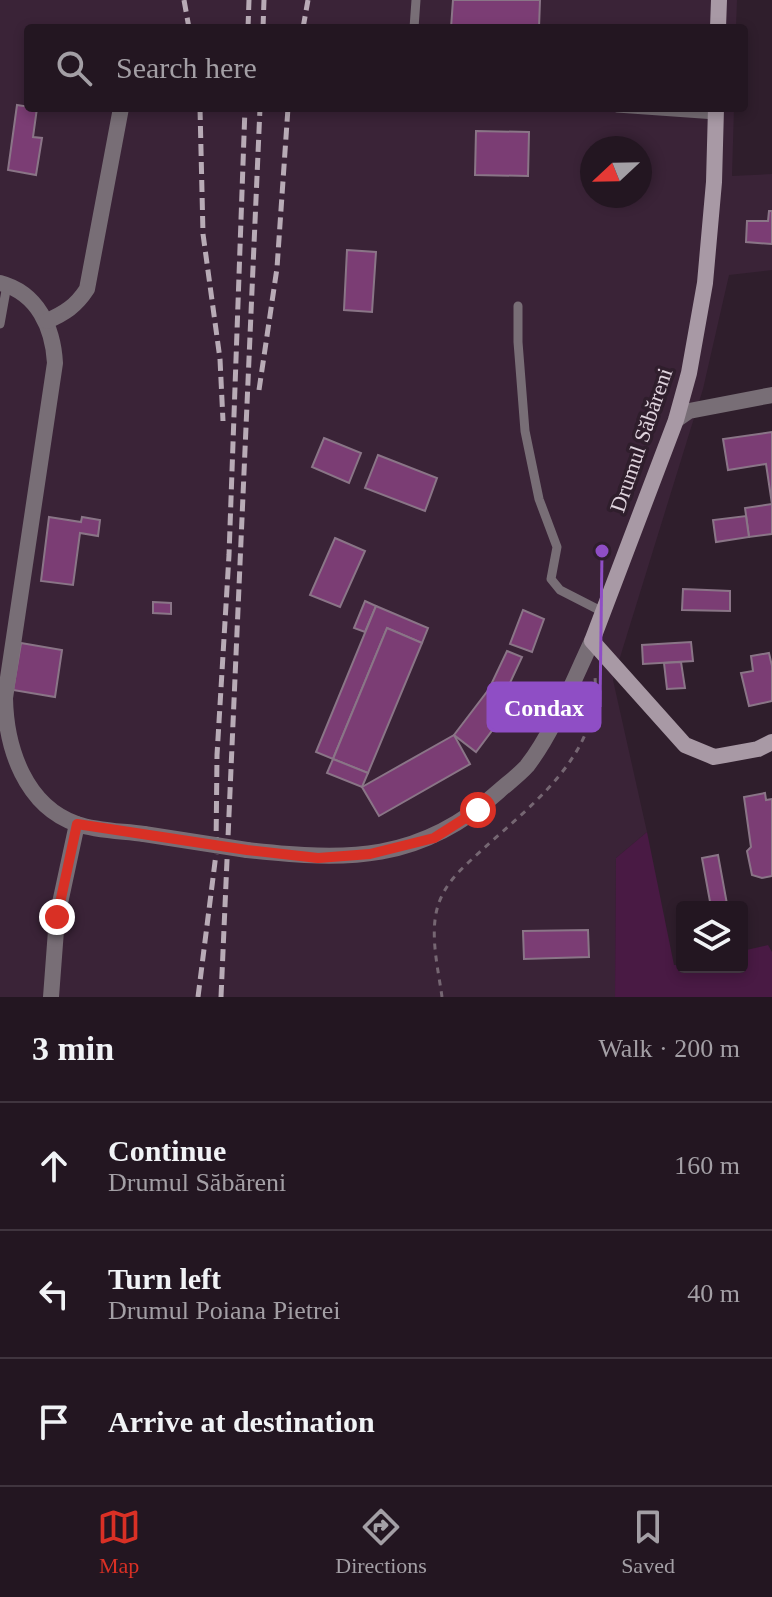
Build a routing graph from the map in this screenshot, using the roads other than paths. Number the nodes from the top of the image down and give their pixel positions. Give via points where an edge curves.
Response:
1 (416, 0) edge
2 (719, 0) edge
3 (414, 24) edge
4 (718, 24) edge
5 (120, 112) edge
6 (716, 112) edge
7 (4, 284) edge
8 (518, 306) dead end
9 (47, 321) junction
10 (0, 324) edge
11 (772, 395) edge
12 (676, 420) junction
13 (603, 612) junction
14 (592, 641) junction
15 (772, 742) edge
16 (77, 824) junction
17 (51, 997) edge

1 - 3 lane
2 - 4 main road
5 - 9 street via 87,289 79,303
6 - 12 main road, Drumul Săbăreni via 705,283
7 - 9 street via 34,303
7 - 10 lane
8 - 13 lane via 525,431 539,499 557,547 551,579 560,590
9 - 16 street via 55,363 5,718 14,755 34,793 50,810
11 - 12 street via 689,411
12 - 13 main road, Drumul Săbăreni
13 - 14 main road, Drumul Săbăreni
14 - 15 main road via 685,745 714,757
14 - 16 street, Drumul Săbăreni, bridge via 526,766 478,810 434,838 370,854 318,858
16 - 17 street via 57,917

